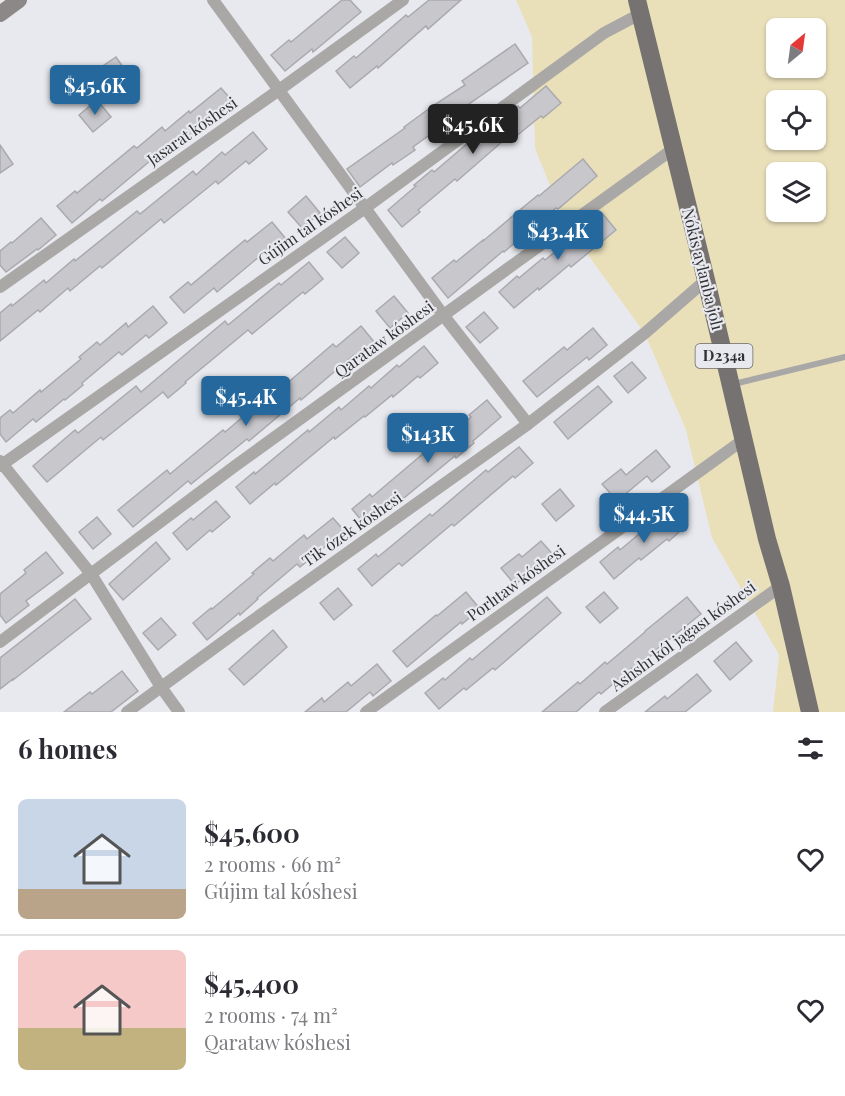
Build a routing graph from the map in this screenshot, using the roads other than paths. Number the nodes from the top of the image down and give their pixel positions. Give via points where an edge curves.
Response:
1 (19, 0) edge
2 (213, 0) edge
3 (403, 0) edge
4 (639, 7) edge
5 (0, 14) edge
6 (279, 90) junction
7 (673, 149) junction
8 (365, 208) junction
9 (706, 280) junction
10 (0, 287) edge
11 (444, 316) junction
12 (845, 357) edge
13 (730, 385) junction
14 (528, 424) junction
15 (743, 440) junction
16 (1, 464) edge
17 (91, 574) junction
18 (781, 586) junction
19 (0, 642) edge
20 (161, 687) junction
21 (127, 712) edge
22 (179, 712) edge
23 (366, 712) edge
24 (605, 712) edge
25 (810, 712) edge

1 - 5 street
2 - 6 street
3 - 6 street, Jasarat kóshesi
4 - 7 main road, Nókis aylanba jolı / D234a
4 - 8 street, Gújim tal kóshesi
6 - 8 street
6 - 10 street, Jasarat kóshesi
7 - 9 main road, Nókis aylanba jolı / D234a
7 - 11 street, Qarataw kóshesi
8 - 11 street
8 - 16 street, Gújim tal kóshesi
9 - 13 main road, Nókis aylanba jolı / D234a
9 - 14 street, Tik ózek kóshesi
11 - 14 street
11 - 17 street, Qarataw kóshesi
12 - 13 lane
13 - 15 main road, Nókis aylanba jolı / D234a
14 - 20 street, Tik ózek kóshesi
15 - 18 main road, Nókis aylanba jolı / D234a
15 - 23 street, Porlıtaw kóshesi
16 - 17 street
17 - 19 street, Qarataw kóshesi
17 - 20 street
18 - 24 street, Ashshı kól jaǵası kóshesi
18 - 25 main road, Nókis aylanba jolı / D234a
20 - 21 street, Tik ózek kóshesi
20 - 22 street

